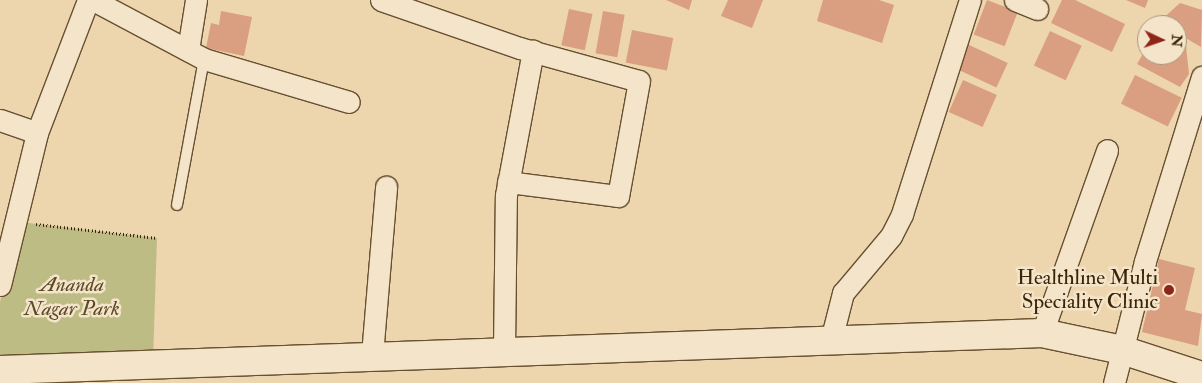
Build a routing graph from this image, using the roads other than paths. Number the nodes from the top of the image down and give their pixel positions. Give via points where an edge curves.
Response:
1 (88, 0) edge
2 (94, 0) edge
3 (196, 0) edge
4 (382, 0) edge
5 (970, 0) edge
6 (1015, 0) edge
7 (1038, 9) dead end
8 (533, 51) junction
9 (196, 54) junction
10 (1202, 76) edge
11 (349, 102) dead end
12 (0, 120) edge
13 (37, 133) junction
14 (1107, 150) dead end
15 (508, 182) junction
16 (386, 187) dead end
17 (177, 205) dead end
18 (0, 285) edge
19 (1042, 333) junction
20 (830, 340) junction
21 (504, 350) junction
22 (1122, 350) junction
23 (372, 355) junction
24 (0, 370) edge
25 (1202, 376) edge
26 (1114, 383) edge

1 - 13 street
2 - 9 street
3 - 9 street
4 - 8 street
5 - 20 street via 902,214 891,236 843,293
6 - 7 street
8 - 15 street
8 - 15 street via 639,81 618,196
9 - 11 street
9 - 17 lane
10 - 22 street
12 - 13 street
13 - 18 street
14 - 19 street
15 - 21 street
16 - 23 street
19 - 20 street
19 - 22 street
20 - 21 street
21 - 23 street
22 - 25 street
22 - 26 street
23 - 24 street

